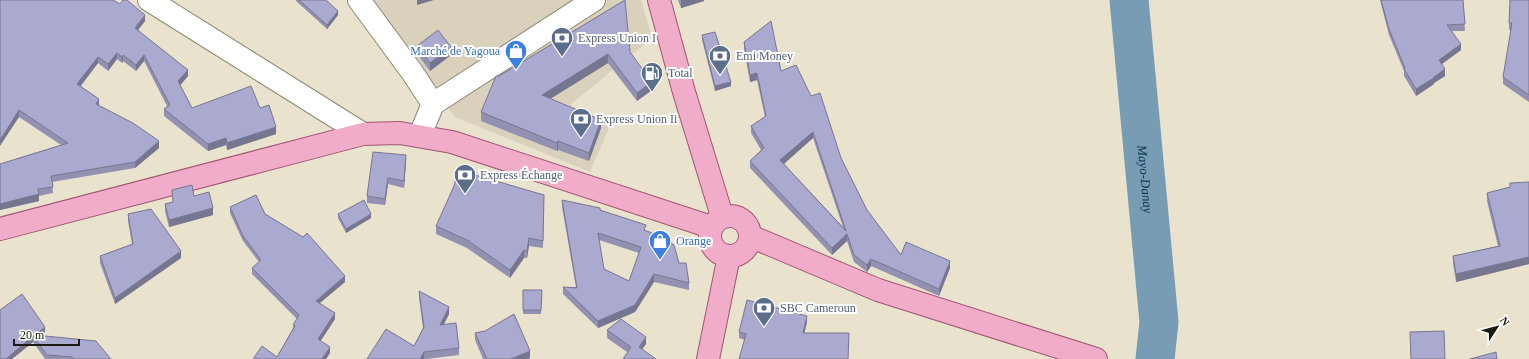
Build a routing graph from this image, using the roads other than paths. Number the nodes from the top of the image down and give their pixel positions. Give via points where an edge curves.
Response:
1 (149, 0) edge
2 (359, 0) edge
3 (594, 0) edge
4 (658, 0) edge
5 (432, 104) junction
6 (363, 134) junction
7 (420, 135) junction
8 (716, 222) junction
9 (0, 229) edge
10 (750, 236) junction
11 (729, 256) junction
12 (708, 359) edge
13 (1096, 359) edge

1 - 6 street
2 - 5 street via 412,72
3 - 5 street
4 - 8 main road
5 - 7 street
6 - 7 main road
6 - 9 main road
7 - 8 main road via 507,159 573,183
8 - 10 main road via 730,215 738,217 749,228
8 - 11 main road via 709,235 710,243 721,255
10 - 11 main road via 744,251
10 - 13 main road via 878,290
11 - 12 main road

